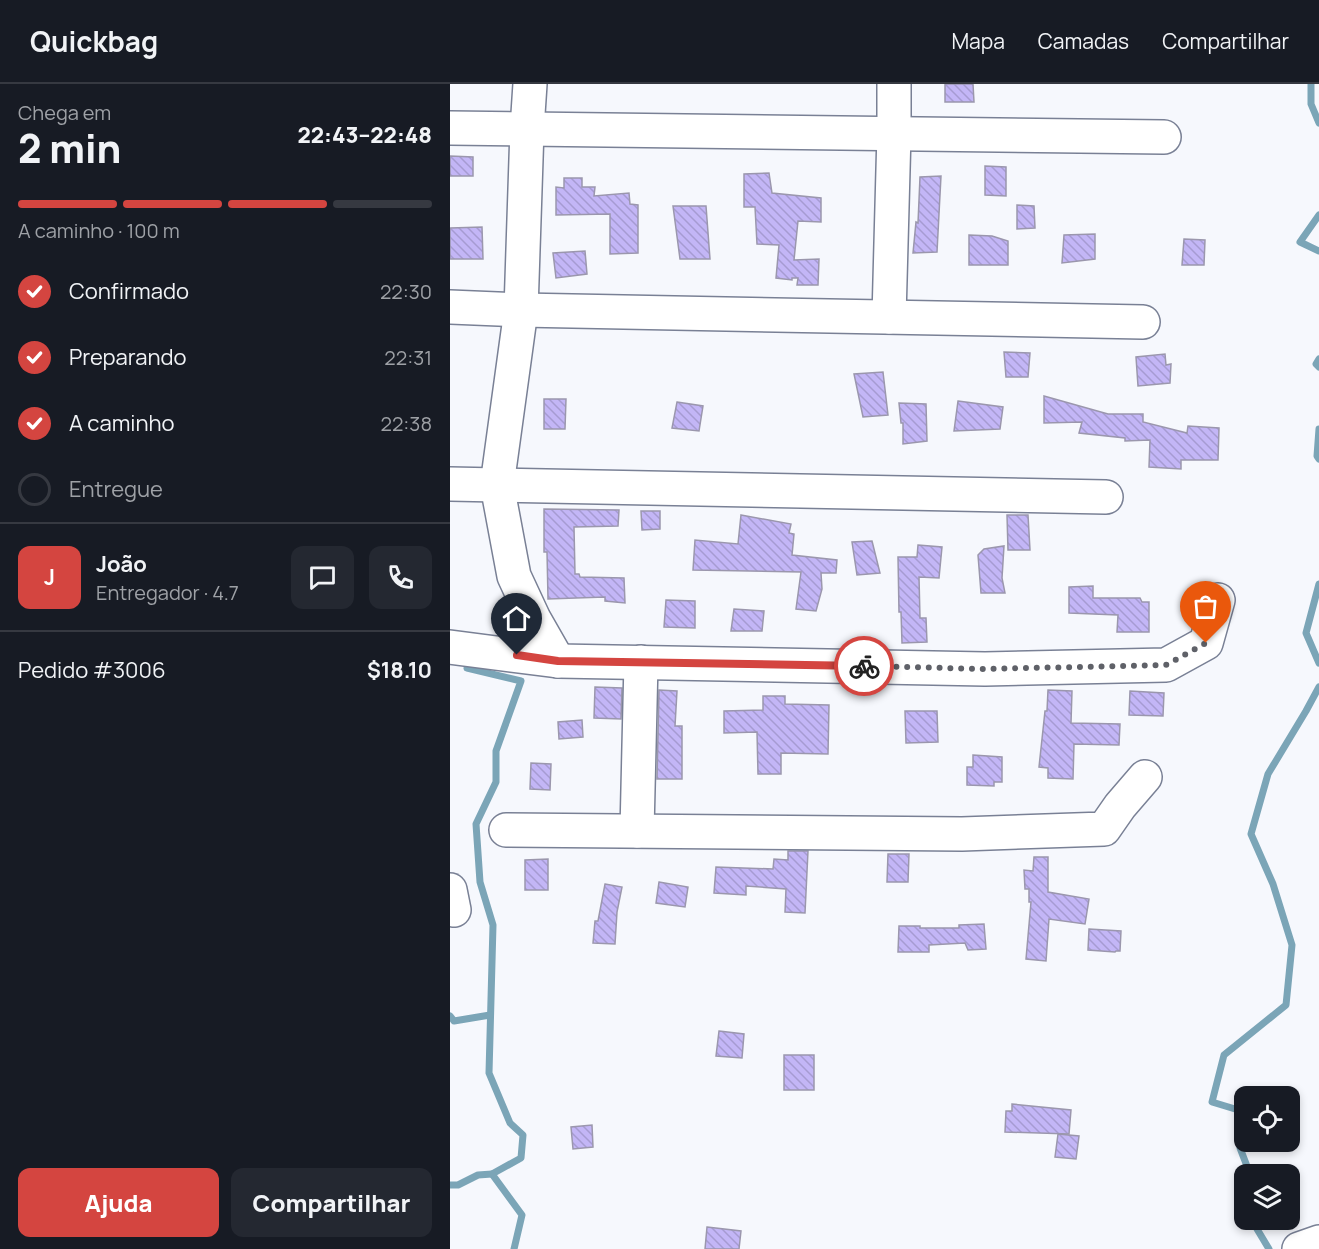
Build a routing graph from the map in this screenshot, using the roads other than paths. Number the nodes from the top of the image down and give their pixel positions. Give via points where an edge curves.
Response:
1 (530, 84) edge
2 (894, 84) edge
3 (450, 128) edge
4 (527, 129) junction
5 (894, 133) junction
6 (1164, 137) dead end
7 (450, 308) edge
8 (521, 310) junction
9 (889, 317) junction
10 (1143, 322) dead end
11 (450, 484) edge
12 (497, 485) junction
13 (1106, 497) dead end
14 (1218, 600) dead end
15 (450, 647) edge
16 (558, 661) junction
17 (640, 662) junction
18 (1145, 777) dead end
19 (507, 830) dead end
20 (637, 831) junction
21 (1319, 1242) edge
22 (1299, 1249) edge

1 - 4 street
2 - 5 street
3 - 4 street
4 - 5 street
4 - 8 street
5 - 6 street
5 - 9 street
7 - 8 street
8 - 9 street
8 - 12 street
9 - 10 street
11 - 12 street
12 - 13 street
12 - 16 street via 514,576
14 - 17 street via 1206,643 1166,665 985,669
15 - 16 street
16 - 17 street
17 - 20 street
18 - 20 street via 1104,830 962,834
19 - 20 street
21 - 22 street

